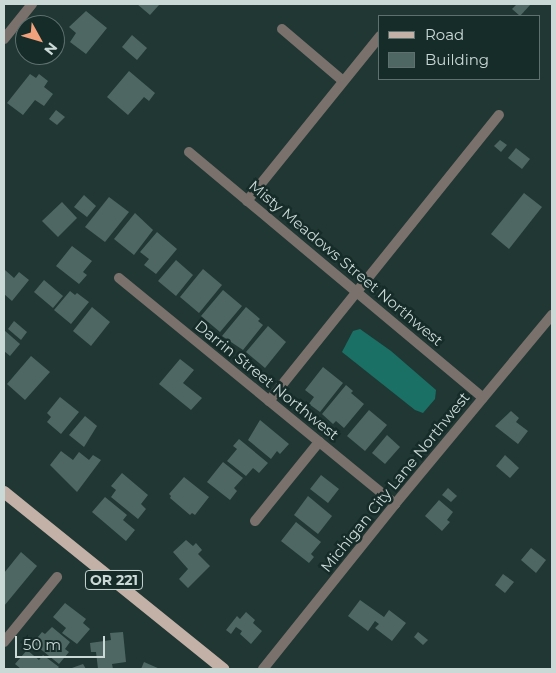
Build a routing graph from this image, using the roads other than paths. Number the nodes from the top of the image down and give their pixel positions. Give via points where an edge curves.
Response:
1 (32, 4) edge
2 (282, 29) dead end
3 (378, 38) edge
4 (4, 39) edge
5 (343, 81) junction
6 (499, 115) dead end
7 (189, 152) dead end
8 (247, 201) junction
9 (119, 278) dead end
10 (357, 292) junction
11 (552, 315) edge
12 (483, 398) junction
13 (269, 401) junction
14 (319, 442) junction
15 (4, 492) edge
16 (395, 504) junction
17 (255, 521) dead end
18 (57, 577) dead end
19 (4, 641) edge
20 (223, 669) edge
21 (263, 669) edge

1 - 4 street
2 - 5 street
3 - 5 street
5 - 8 street
6 - 10 street
7 - 8 street, Misty Meadows Street Northwest
8 - 10 street, Misty Meadows Street Northwest
9 - 13 street, Darrin Street Northwest
10 - 12 street, Misty Meadows Street Northwest
10 - 13 street
11 - 12 street, Michigan City Lane Northwest
12 - 16 street, Michigan City Lane Northwest
13 - 14 street, Darrin Street Northwest
14 - 16 street, Darrin Street Northwest
14 - 17 street
15 - 20 main road, OR 221
16 - 21 street, Michigan City Lane Northwest
18 - 19 street

